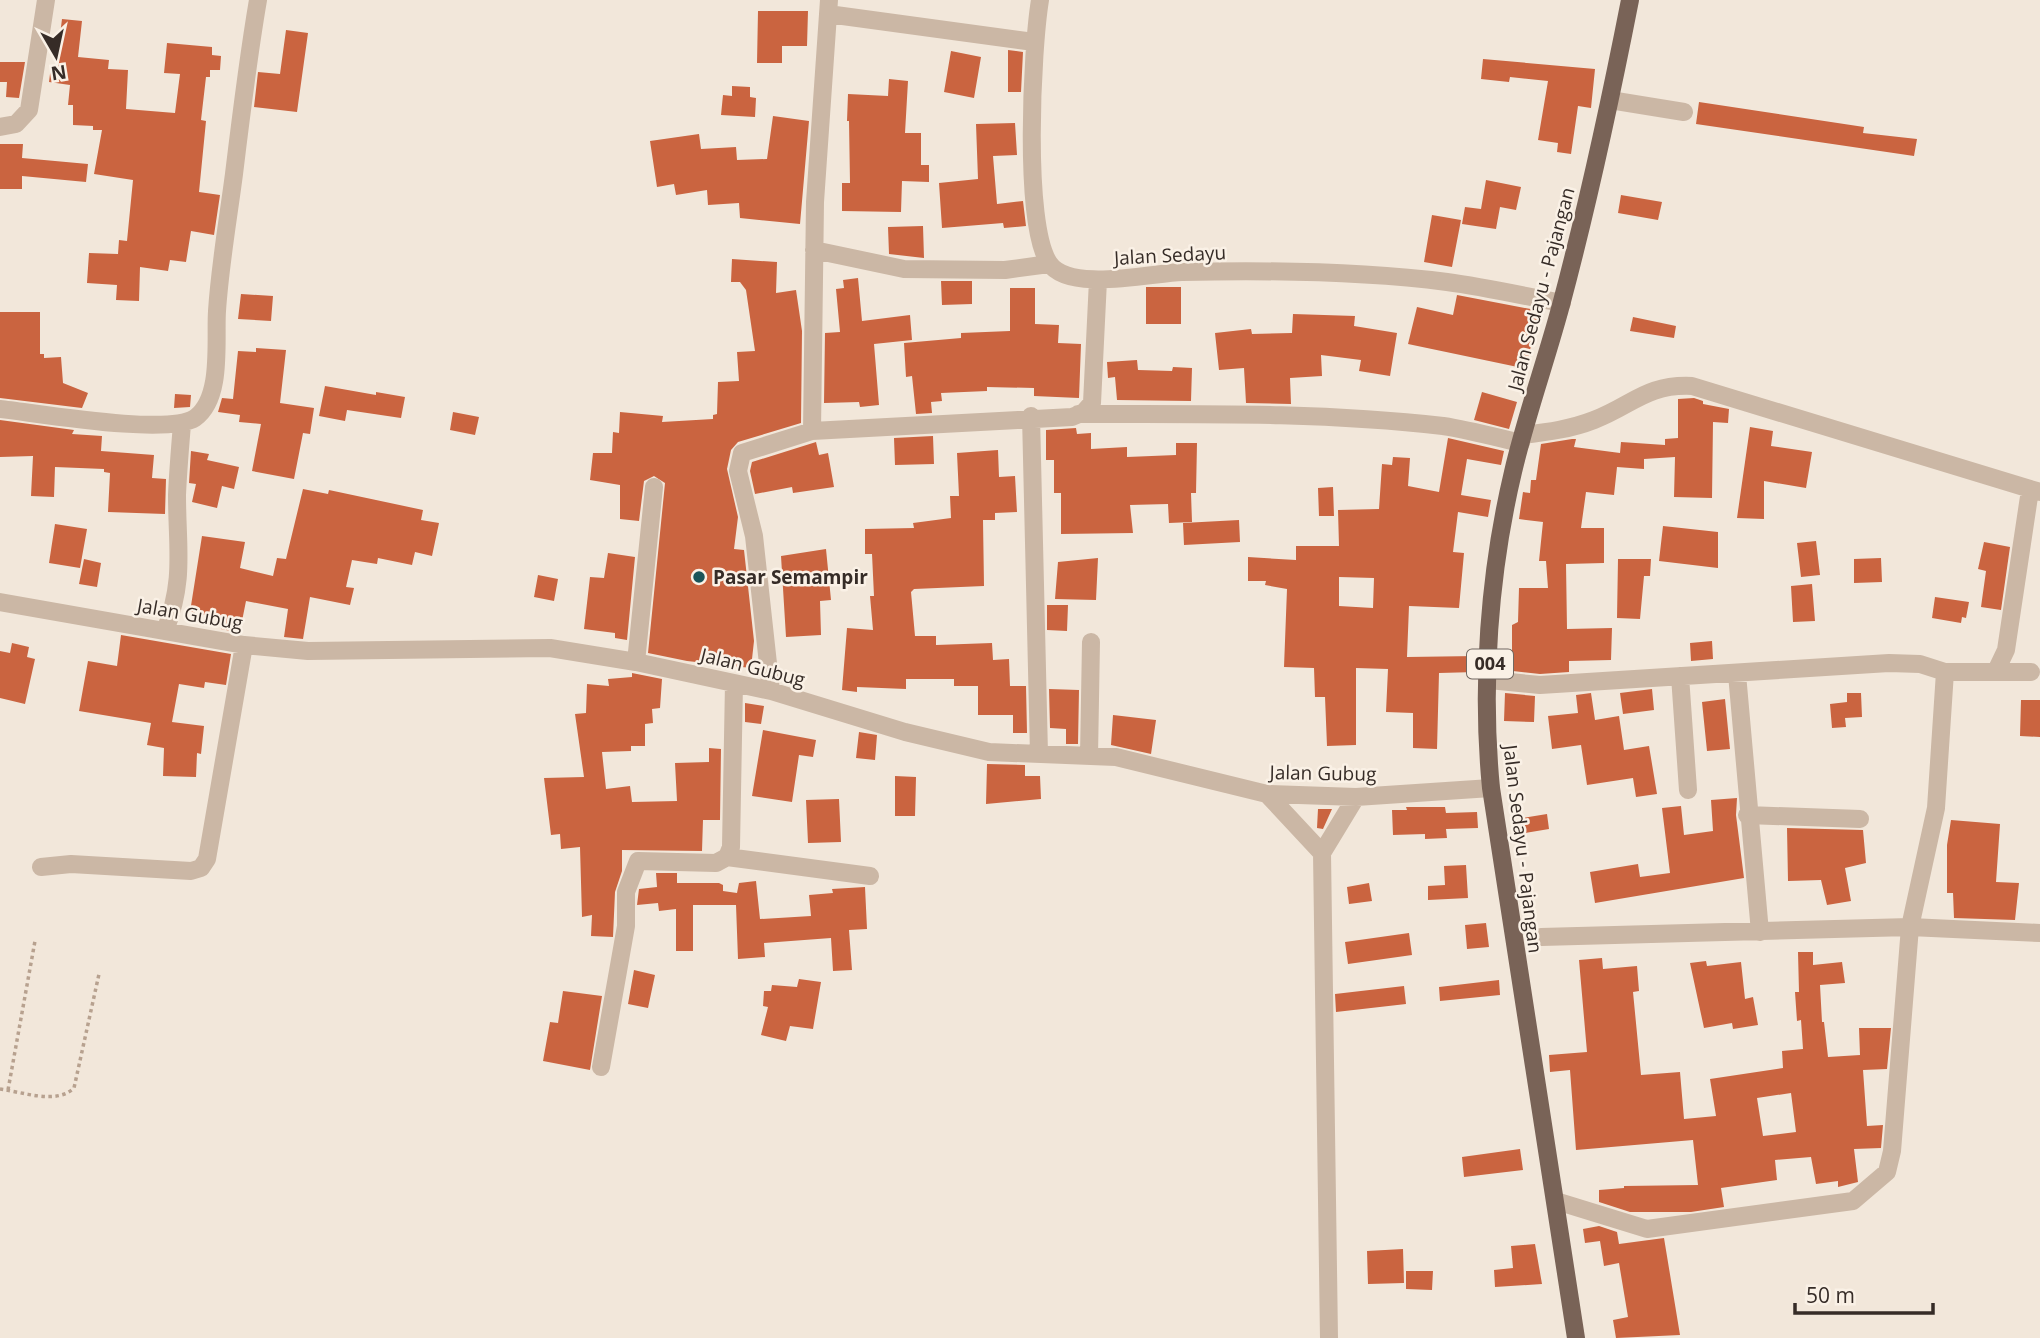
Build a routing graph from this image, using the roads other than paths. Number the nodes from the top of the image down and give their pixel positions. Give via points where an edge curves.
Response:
1 (46, 0) edge
2 (258, 0) edge
3 (1040, 0) edge
4 (1630, 0) edge
5 (828, 7) edge
6 (1034, 43) junction
7 (1611, 100) junction
8 (1684, 112) dead end
9 (0, 127) edge
10 (814, 250) junction
11 (1049, 264) junction
12 (1098, 280) junction
13 (1562, 303) junction
14 (0, 408) edge
15 (1078, 415) junction
16 (1031, 416) junction
17 (182, 424) junction
18 (812, 431) junction
19 (1522, 439) junction
20 (654, 487) dead end
21 (2035, 491) edge
22 (0, 602) edge
23 (165, 631) junction
24 (1091, 642) dead end
25 (244, 645) junction
26 (636, 662) junction
27 (1996, 671) junction
28 (1945, 672) junction
29 (2031, 672) dead end
30 (1737, 674) junction
31 (1679, 676) junction
32 (1489, 680) junction
33 (734, 683) junction
34 (771, 691) junction
35 (1039, 754) junction
36 (1089, 756) junction
37 (1491, 788) junction
38 (1688, 790) dead end
39 (1267, 794) junction
40 (1356, 797) junction
41 (1747, 815) junction
42 (1860, 819) dead end
43 (1322, 853) junction
44 (727, 857) junction
45 (41, 867) dead end
46 (870, 876) dead end
47 (1910, 927) junction
48 (1760, 932) junction
49 (2040, 933) edge
50 (1541, 937) dead end
51 (601, 1067) dead end
52 (1556, 1201) junction
53 (1329, 1338) edge
54 (1576, 1338) edge

1 - 9 street via 29,110 16,124
2 - 17 street via 219,279 212,389 196,418
3 - 6 street
4 - 7 main road, Jalan Sedayu - Pajangan / 004
5 - 6 street
5 - 10 street
6 - 11 street via 1035,191 1041,244
7 - 8 street
7 - 13 main road, Jalan Sedayu - Pajangan / 004
10 - 11 street via 904,269 1005,270
10 - 18 street
11 - 12 street, Jalan Sedayu via 1062,273
12 - 13 street, Jalan Sedayu via 1180,272 1353,275 1447,282
12 - 15 street via 1092,403
13 - 19 main road, Jalan Sedayu - Pajangan / 004
14 - 17 street via 134,424
15 - 16 street
15 - 19 street via 1229,413 1364,419
16 - 18 street
16 - 35 street
17 - 23 street via 177,495 180,575 177,600
18 - 34 street via 750,449 742,453 739,463 754,536
19 - 21 street via 1576,427 1653,389 1692,386
19 - 32 main road, Jalan Sedayu - Pajangan / 004 via 1502,527
20 - 26 street
21 - 27 street via 2006,650
22 - 23 street, Jalan Gubug
23 - 25 street, Jalan Gubug
24 - 36 street
25 - 26 street, Jalan Gubug via 308,651 550,648
25 - 45 street via 207,859 201,868
26 - 33 street, Jalan Gubug
27 - 28 street
27 - 29 street
28 - 30 street via 1920,664 1889,663
28 - 47 street via 1936,808
30 - 31 street
30 - 41 street
31 - 32 street via 1540,685
31 - 38 street
32 - 37 main road, Jalan Sedayu - Pajangan / 004
33 - 34 street, Jalan Gubug
33 - 44 street via 732,835
34 - 35 street, Jalan Gubug via 989,752
35 - 36 street, Jalan Gubug
36 - 39 street, Jalan Gubug via 1143,761
37 - 40 street, Jalan Gubug
37 - 52 main road, Jalan Sedayu - Pajangan / 004
39 - 40 street, Jalan Gubug
39 - 43 street
40 - 43 street
41 - 42 street
41 - 48 street
43 - 53 street
44 - 46 street
44 - 51 street via 716,863 638,860 626,892 626,926
47 - 48 street
47 - 49 street
47 - 52 street via 1892,1151 1887,1172 1853,1201 1647,1229
48 - 50 street
52 - 54 main road, Jalan Sedayu - Pajangan / 004

